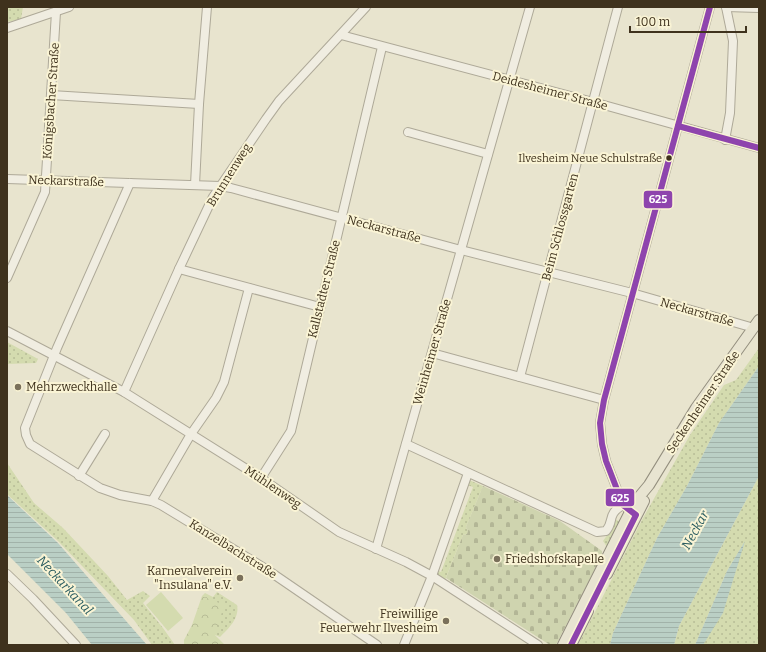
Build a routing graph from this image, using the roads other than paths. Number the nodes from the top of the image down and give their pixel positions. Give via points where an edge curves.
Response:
1 (69, 7) edge
2 (207, 7) edge
3 (366, 7) edge
4 (530, 7) edge
5 (618, 7) edge
6 (710, 7) edge
7 (726, 7) edge
8 (759, 8) edge
9 (56, 12) junction
10 (7, 28) edge
11 (341, 35) junction
12 (382, 47) junction
13 (509, 80) junction
14 (51, 94) junction
15 (593, 102) junction
16 (199, 104) junction
17 (678, 126) junction
18 (408, 132) dead end
19 (725, 140) junction
20 (759, 148) edge
21 (488, 154) junction
22 (7, 179) edge
23 (46, 180) junction
24 (130, 183) junction
25 (195, 185) junction
26 (220, 186) junction
27 (342, 217) junction
28 (461, 250) junction
29 (179, 269) junction
30 (547, 272) junction
31 (7, 278) edge
32 (249, 288) junction
33 (632, 293) junction
34 (320, 307) junction
35 (756, 324) edge
36 (7, 331) edge
37 (432, 353) junction
38 (54, 356) junction
39 (520, 377) junction
40 (124, 392) junction
41 (604, 400) junction
42 (105, 434) dead end
43 (191, 434) junction
44 (406, 444) junction
45 (468, 473) junction
46 (79, 476) junction
47 (261, 478) junction
48 (152, 501) junction
49 (630, 511) junction
50 (376, 549) junction
51 (7, 574) edge
52 (432, 576) junction
53 (76, 645) edge
54 (377, 645) edge
55 (404, 645) edge
56 (538, 645) edge
57 (563, 645) edge
58 (571, 645) edge

1 - 9 street
2 - 16 street
3 - 11 street, Brunnenweg
4 - 13 street, Weinheimer Straße
5 - 15 street, Beim Schlossgarten
6 - 17 street
7 - 8 street
7 - 19 street via 733,41 730,113
9 - 10 street
9 - 14 street, Königsbacher Straße
11 - 12 street, Deidesheimer Straße
11 - 26 street, Brunnenweg via 279,101
12 - 13 street, Deidesheimer Straße
12 - 27 street, Kallstadter Straße
13 - 15 street, Deidesheimer Straße
13 - 21 street, Weinheimer Straße
14 - 16 street
14 - 23 street, Königsbacher Straße
15 - 17 street, Deidesheimer Straße
15 - 30 street, Beim Schlossgarten
16 - 25 street
17 - 19 street, Deidesheimer Straße
17 - 33 street
18 - 21 street
19 - 20 street, Deidesheimer Straße
21 - 28 street, Weinheimer Straße
22 - 23 street, Neckarstraße
23 - 24 street, Neckarstraße
23 - 31 street, Königsbacher Straße via 45,192
24 - 25 street, Neckarstraße
24 - 38 street, Kanzelbachstraße
25 - 26 street, Neckarstraße
26 - 27 street, Neckarstraße
26 - 29 street, Brunnenweg
27 - 28 street, Neckarstraße
27 - 34 street, Kallstadter Straße
28 - 30 street, Neckarstraße
28 - 37 street, Weinheimer Straße
29 - 32 street
29 - 40 street, Brunnenweg
30 - 33 street, Neckarstraße
30 - 39 street, Beim Schlossgarten
32 - 34 street
32 - 43 street via 224,382
33 - 35 street, Neckarstraße
33 - 41 street
34 - 47 street, Kallstadter Straße via 291,432
35 - 49 main road, Seckenheimer Straße via 696,408 649,485 644,500
36 - 38 street, Mühlenweg
37 - 39 street
37 - 44 street, Weinheimer Straße
38 - 40 street, Mühlenweg
38 - 46 street, Kanzelbachstraße via 25,428 26,435 30,444
39 - 41 street
40 - 43 street, Mühlenweg
41 - 49 street via 600,423 602,444 609,471
42 - 46 street
43 - 47 street, Mühlenweg
43 - 48 street
44 - 45 street
44 - 50 street, Weinheimer Straße
45 - 49 street via 597,532 606,531 616,509
45 - 52 street
46 - 48 street, Kanzelbachstraße via 109,492
47 - 50 street, Mühlenweg via 338,532
48 - 54 street, Kanzelbachstraße via 266,569
49 - 57 main road, Seckenheimer Straße
49 - 58 main road, Seckenheimer Straße
50 - 52 street, Mühlenweg
51 - 53 street
52 - 55 street
52 - 56 street, Mühlenweg

